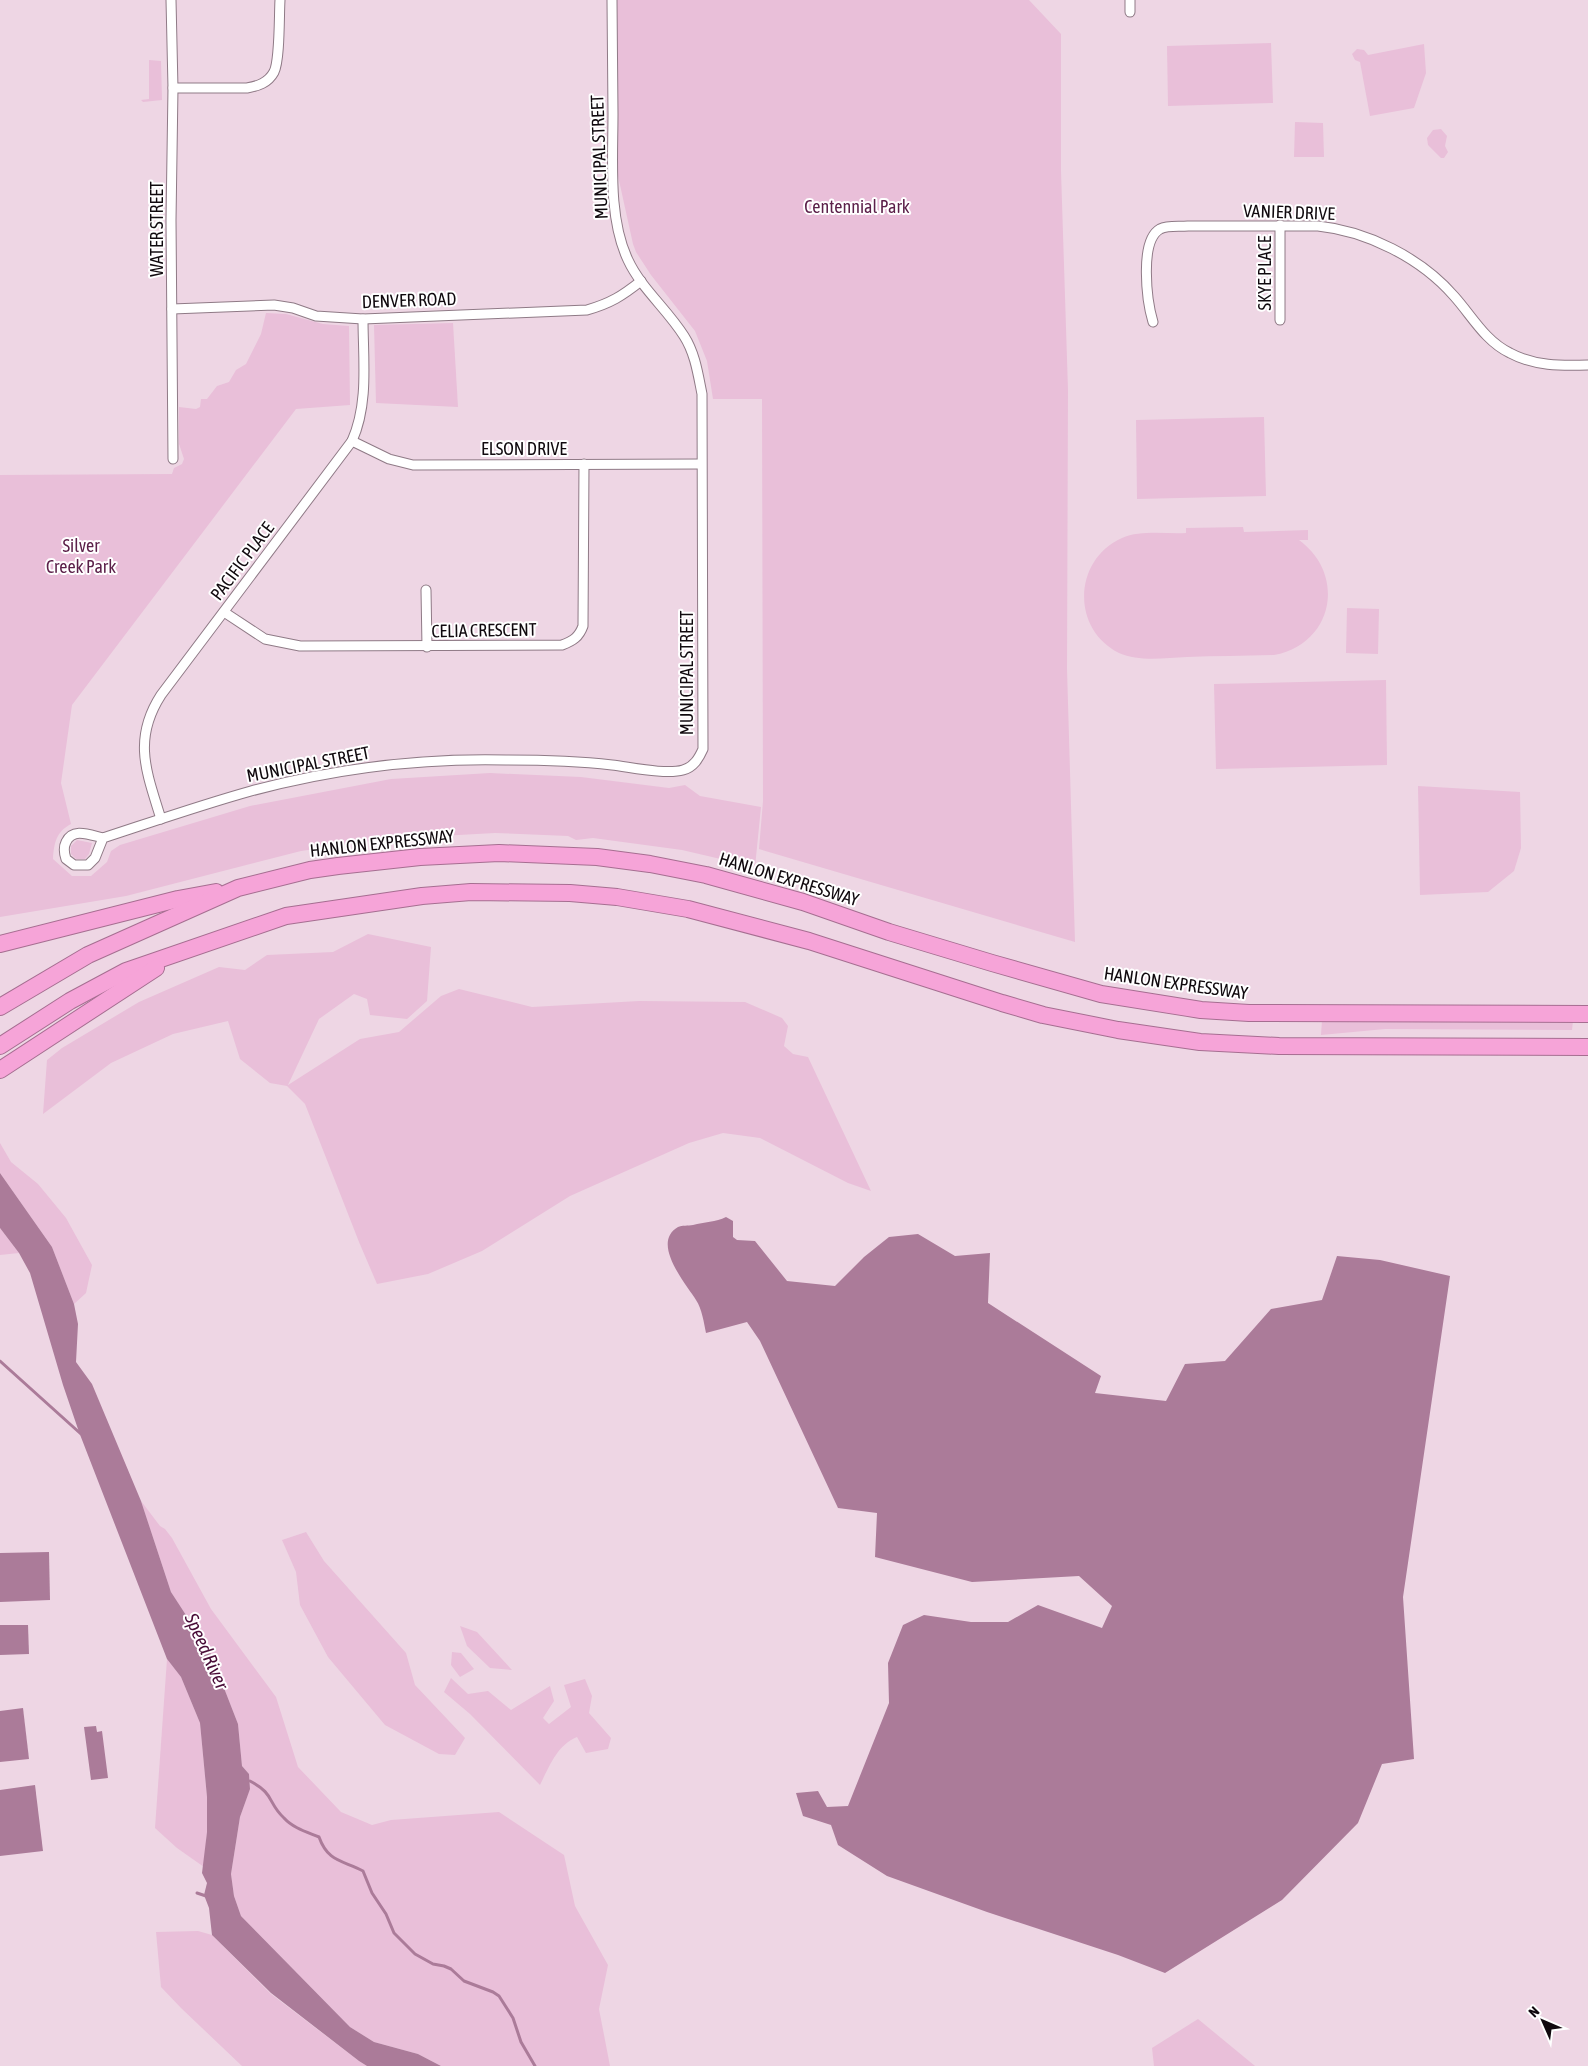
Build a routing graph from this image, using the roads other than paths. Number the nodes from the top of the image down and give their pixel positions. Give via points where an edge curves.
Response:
1 (171, 0) edge
2 (280, 0) edge
3 (612, 0) edge
4 (1130, 0) edge
5 (1130, 12) dead end
6 (173, 88) junction
7 (1280, 225) junction
8 (641, 281) junction
9 (172, 308) junction
10 (363, 319) junction
11 (1280, 320) dead end
12 (1154, 322) dead end
13 (1588, 365) edge
14 (352, 441) junction
15 (173, 459) dead end
16 (584, 464) junction
17 (701, 464) junction
18 (426, 590) dead end
19 (224, 612) junction
20 (426, 647) junction
21 (161, 819) junction
22 (103, 838) junction
23 (238, 888) junction
24 (0, 944) edge
25 (177, 955) junction
26 (0, 1007) edge
27 (1588, 1014) edge
28 (1, 1046) edge
29 (1588, 1047) edge
30 (6, 1066) edge

1 - 6 street, WATER STREET
2 - 6 street via 276,67 268,79 258,86 245,88
3 - 8 street, MUNICIPAL STREET via 615,214 625,252
4 - 5 street
6 - 9 street, WATER STREET
7 - 11 street, SKYE PLACE
7 - 12 street, VANIER DRIVE via 1188,226 1160,230 1148,242 1148,306
7 - 13 street, VANIER DRIVE via 1324,226 1374,240 1442,283 1490,340 1509,353 1540,364
8 - 10 street, DENVER ROAD via 618,299 587,310
8 - 17 street, MUNICIPAL STREET via 685,337 694,358 702,394
9 - 10 street, DENVER ROAD via 274,305 316,316
9 - 15 street, WATER STREET
10 - 14 street, PACIFIC PLACE via 363,404
14 - 16 street, ELSON DRIVE via 389,459 413,465
14 - 19 street, PACIFIC PLACE
16 - 17 street, ELSON DRIVE
16 - 20 street, CELIA CRESCENT via 583,626 576,638 562,645
17 - 21 street, MUNICIPAL STREET via 703,749 692,767 672,771 560,761 495,760 378,766 251,791
18 - 20 street
19 - 20 street, CELIA CRESCENT via 256,634 286,645
19 - 21 street, PACIFIC PLACE via 160,695 148,719 145,764
21 - 22 street, MUNICIPAL STREET
22 - 22 street, MUNICIPAL STREET via 95,858 88,865 74,865 66,858 64,846 71,836 84,833
23 - 24 highway via 178,898
23 - 26 highway, HANLON EXPRESSWAY via 88,955
23 - 27 highway, HANLON EXPRESSWAY via 310,870 379,860 500,853 597,857 706,875 803,902 992,963 1101,994 1150,1003 1248,1013
25 - 28 highway via 126,971 70,1001
25 - 29 highway via 286,916 422,896 471,892 570,892 617,897 723,917 1043,1015 1118,1030 1200,1042 1279,1046
25 - 30 highway

